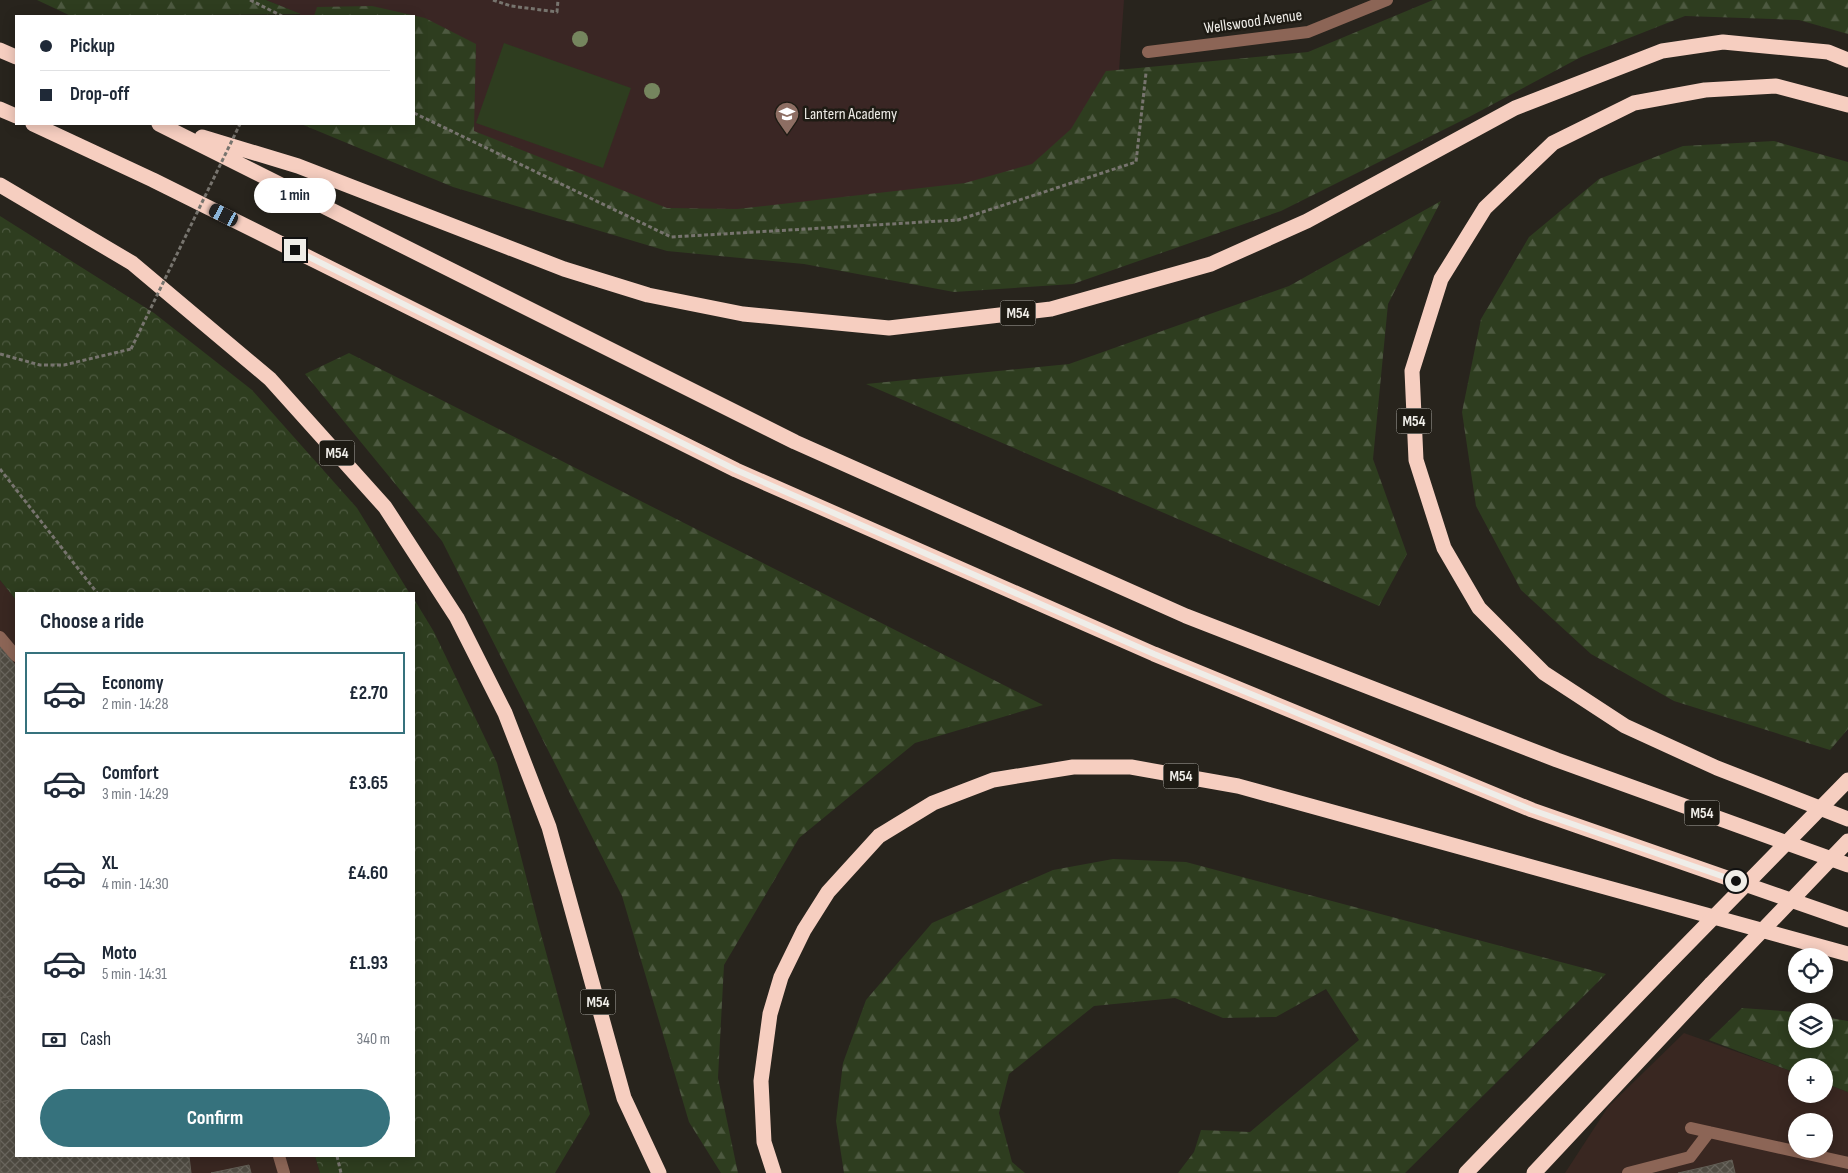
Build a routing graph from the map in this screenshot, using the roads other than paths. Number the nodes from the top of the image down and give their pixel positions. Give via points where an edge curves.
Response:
1 (1387, 0) edge
2 (0, 50) edge
3 (1148, 52) road end
4 (15, 57) edge
5 (1848, 60) edge
6 (1848, 104) edge
7 (0, 109) edge
8 (15, 116) edge
9 (35, 125) edge
10 (160, 125) edge
11 (0, 185) edge
12 (0, 637) edge
13 (15, 655) edge
14 (1848, 780) edge
15 (1848, 819) edge
16 (1848, 841) edge
17 (1848, 865) edge
18 (1848, 920) edge
19 (1848, 954) edge
20 (1690, 1128) dead end
21 (1709, 1132) junction
22 (279, 1157) edge
23 (1848, 1163) edge
24 (284, 1173) edge
25 (659, 1173) edge
26 (774, 1173) edge
27 (1466, 1173) edge
28 (1534, 1173) edge
29 (1628, 1173) edge

1 - 3 street, Wellswood Avenue via 1308,32
2 - 4 highway
5 - 10 highway, M54 via 1828,52 1724,42 1662,51 1515,108 1307,221 1211,264 1051,309 889,328 744,314 648,295 564,269 298,166
6 - 15 highway, M54 via 1776,86 1705,90 1634,103 1553,143 1485,208 1441,279 1412,371 1416,460 1444,548 1479,608 1544,673 1625,726 1717,768
7 - 8 highway
9 - 18 highway via 153,180 736,470 1154,654 1532,810
10 - 17 highway, M54 via 795,442 1186,616 1557,760
11 - 25 highway, M54 via 132,263 148,276 270,379 385,507 457,618 505,713 549,827 624,1098
12 - 13 street
14 - 27 highway, bridge
16 - 28 highway, bridge
19 - 26 highway, M54 via 1238,786 1131,767 1073,767 993,780 933,803 879,836 828,892 804,930 781,977 770,1014 761,1081 764,1142
20 - 21 street
21 - 23 street
21 - 29 street via 1690,1158
22 - 24 street

